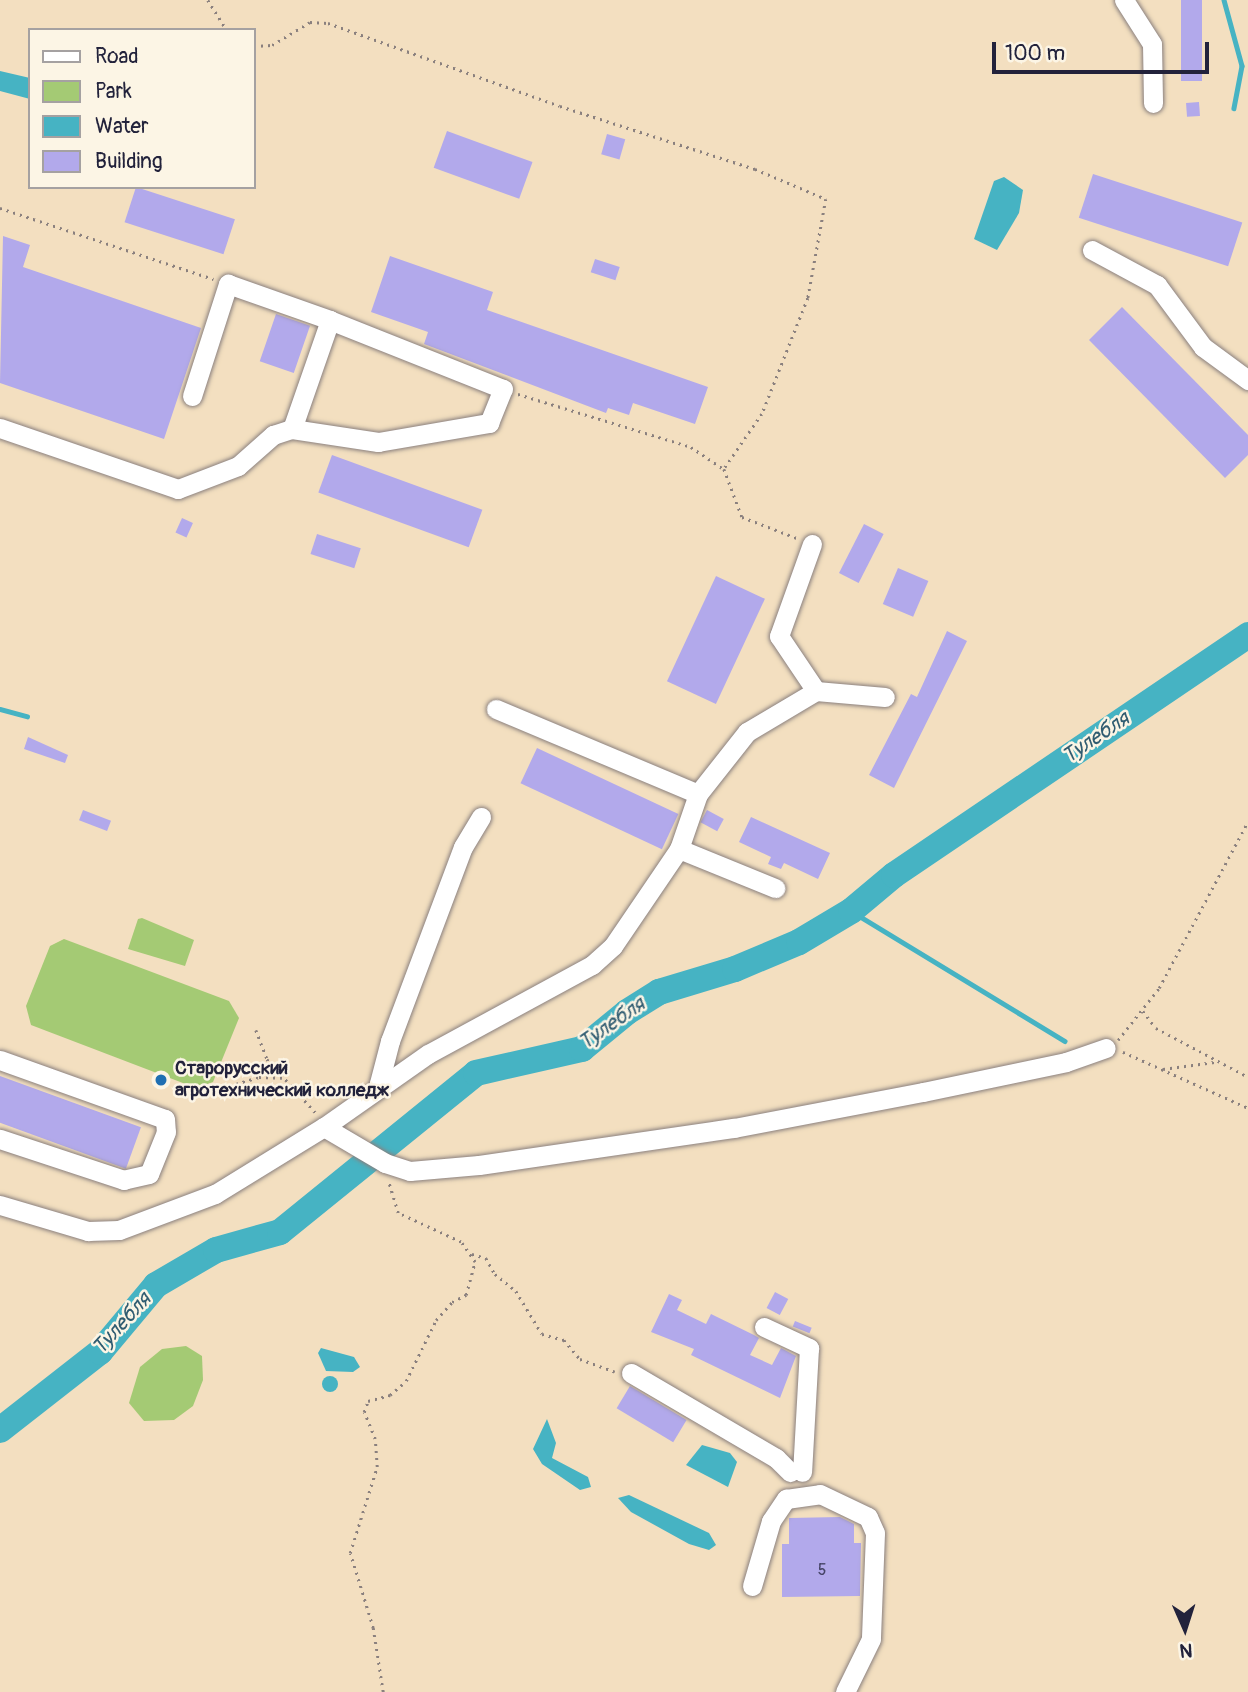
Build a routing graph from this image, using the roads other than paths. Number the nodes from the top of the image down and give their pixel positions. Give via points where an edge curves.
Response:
1 (1124, 0) edge
2 (1153, 103) dead end
3 (1092, 250) dead end
4 (330, 320) junction
5 (1248, 380) edge
6 (192, 396) dead end
7 (0, 428) edge
8 (292, 429) junction
9 (812, 544) road end
10 (816, 691) junction
11 (884, 697) dead end
12 (496, 709) dead end
13 (698, 794) junction
14 (481, 817) dead end
15 (679, 849) junction
16 (775, 888) dead end
17 (1106, 1048) road end
18 (0, 1060) edge
19 (378, 1087) junction
20 (324, 1127) junction
21 (0, 1139) edge
22 (0, 1205) edge
23 (764, 1327) dead end
24 (631, 1373) road end
25 (796, 1472) junction
26 (820, 1494) junction
27 (786, 1499) junction
28 (752, 1586) dead end
29 (845, 1692) edge

1 - 2 street via 1152,44
3 - 5 street via 1157,285 1203,347
4 - 6 street via 228,284
4 - 8 street
4 - 8 street via 503,389 489,424 378,442
7 - 8 street via 178,489 238,466 273,435
9 - 10 street via 779,636
10 - 11 street
10 - 13 street via 747,732
12 - 13 street
13 - 15 street
14 - 19 street via 463,846 390,1041
15 - 16 street
15 - 19 street via 613,946 592,965 428,1054
17 - 20 street via 1066,1062 734,1128 479,1165 410,1171 385,1163
18 - 21 street via 165,1119 166,1132 149,1174 124,1180
19 - 20 street
20 - 22 street via 215,1194 119,1230 88,1231
23 - 25 street via 809,1348
24 - 25 street
25 - 26 street
25 - 27 street
26 - 27 street
26 - 29 street via 868,1517 875,1533 871,1639
27 - 28 street via 771,1521

